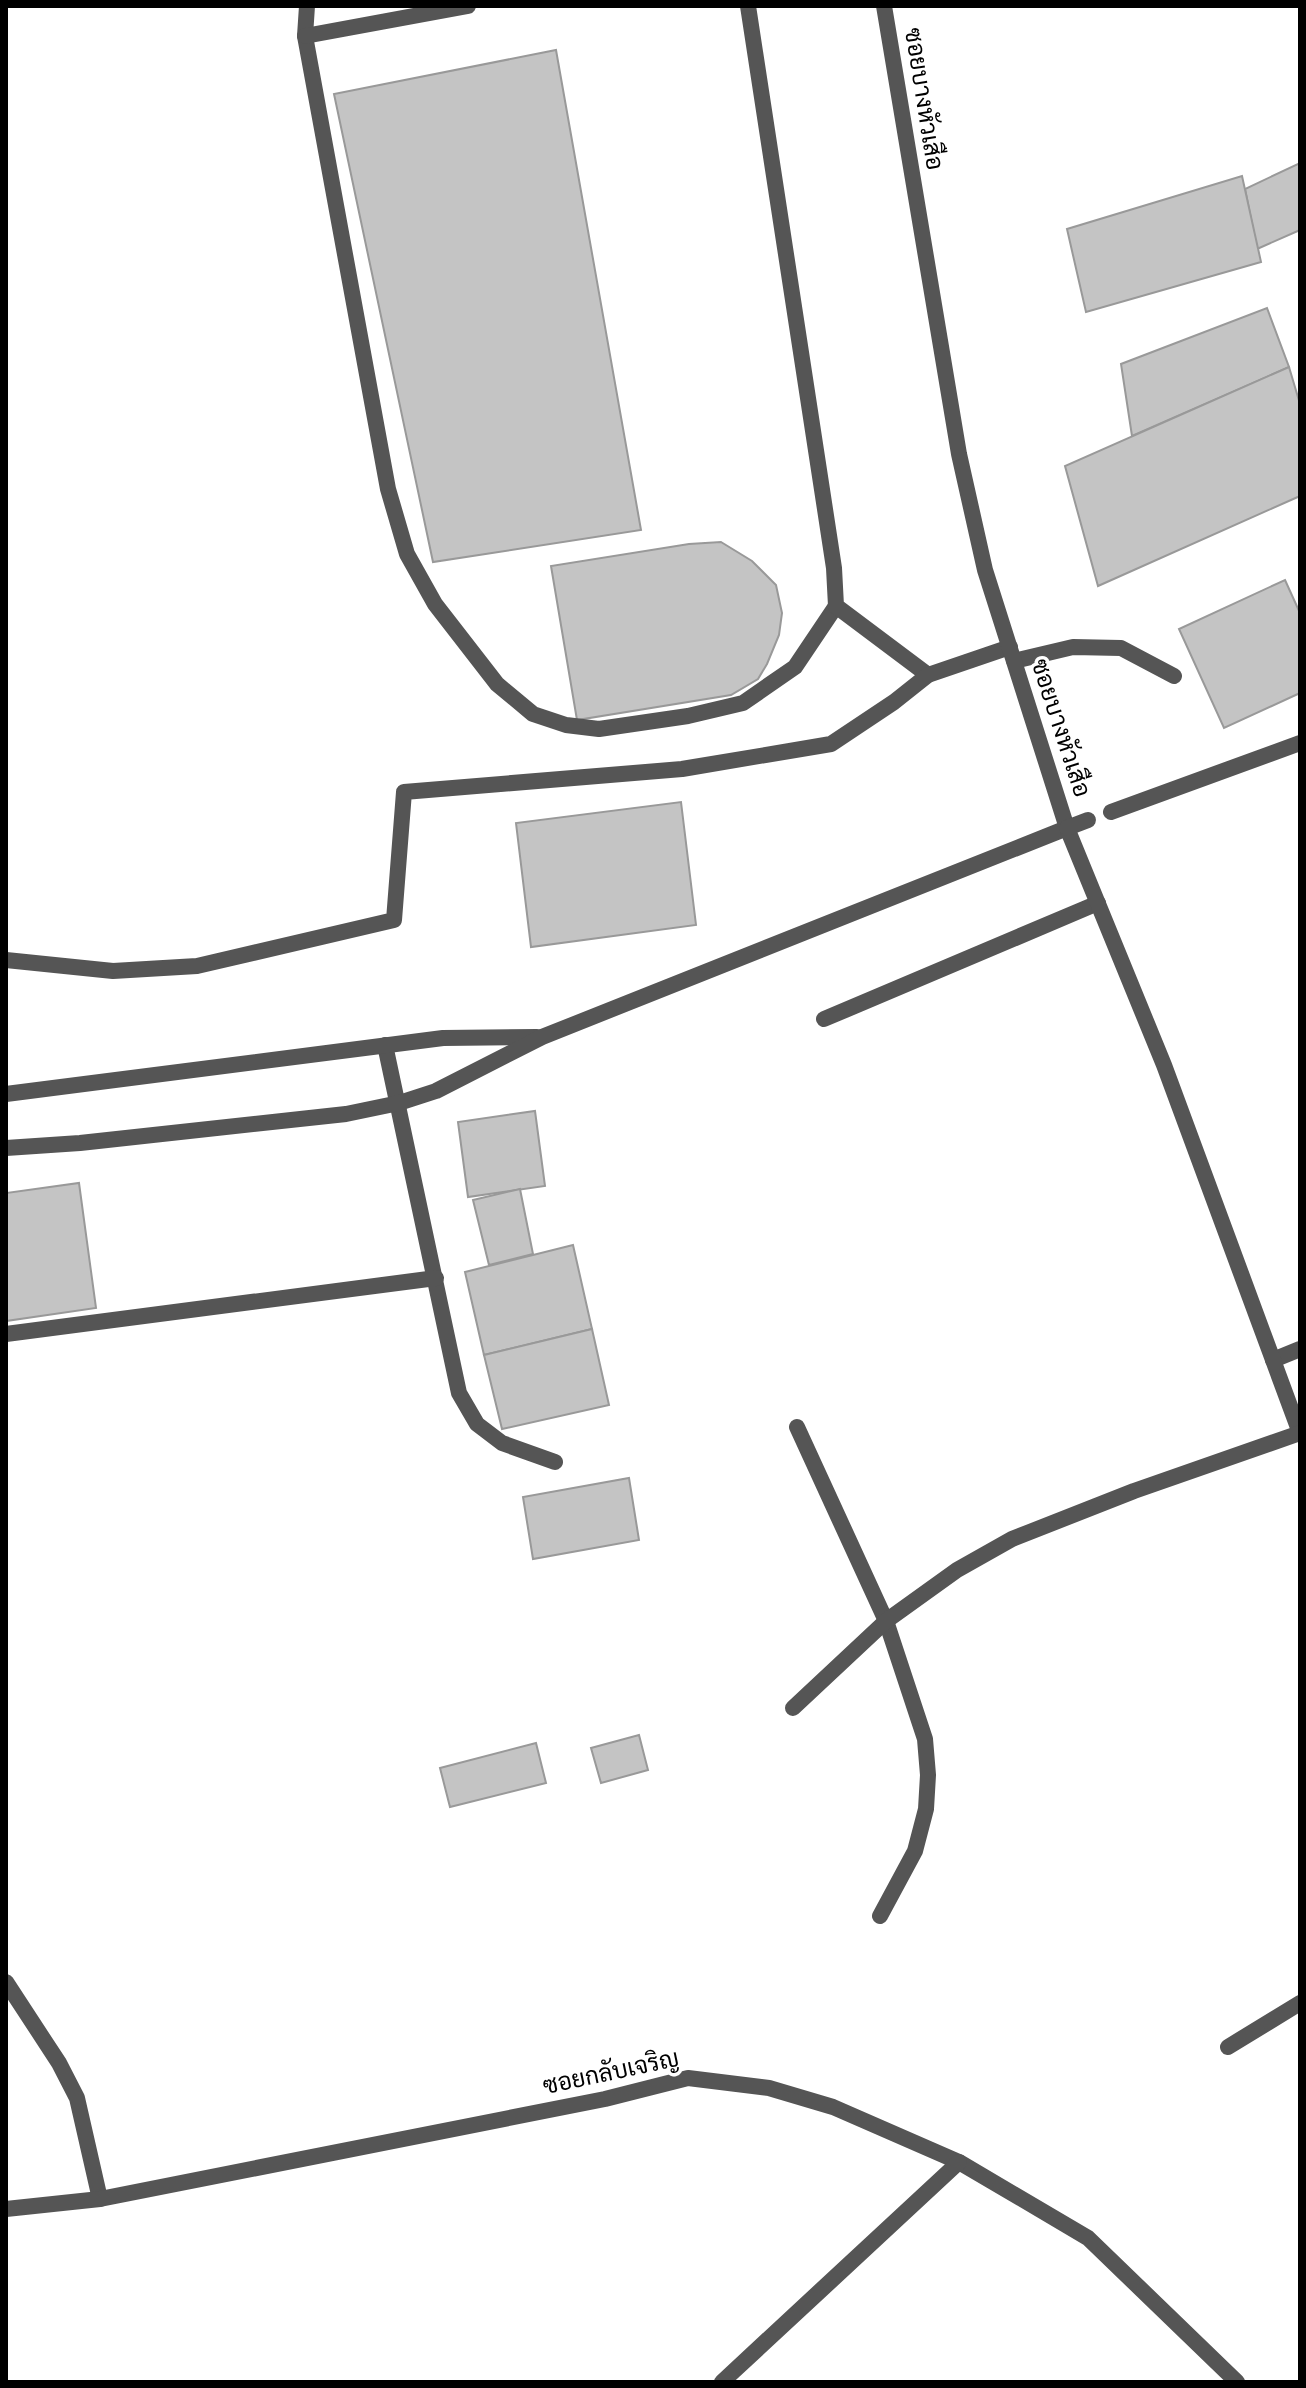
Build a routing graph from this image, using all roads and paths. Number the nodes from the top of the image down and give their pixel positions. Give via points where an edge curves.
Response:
1 (307, 6) edge
2 (468, 6) edge
3 (748, 6) edge
4 (884, 6) edge
5 (305, 36) junction
6 (836, 606) junction
7 (1012, 654) junction
8 (928, 675) junction
9 (1174, 676) dead end
10 (1300, 743) edge
11 (1111, 812) dead end
12 (1088, 820) dead end
13 (1067, 828) junction
14 (1098, 903) junction
15 (7, 959) edge
16 (824, 1019) dead end
17 (542, 1037) junction
18 (385, 1045) junction
19 (6, 1094) edge
20 (399, 1103) junction
21 (6, 1148) edge
22 (436, 1278) junction
23 (6, 1334) edge
24 (1300, 1349) edge
25 (1273, 1360) junction
26 (797, 1427) dead end
27 (1300, 1433) edge
28 (555, 1462) dead end
29 (886, 1621) junction
30 (793, 1708) dead end
31 (880, 1916) dead end
32 (6, 1982) edge
33 (1300, 2003) edge
34 (1228, 2047) dead end
35 (959, 2162) junction
36 (100, 2199) junction
37 (6, 2209) edge
38 (722, 2382) edge
39 (1237, 2382) edge

1 - 5 street
2 - 5 street
3 - 6 street
4 - 7 street, ซอยบางหัวเสือ via 959,454 985,570
5 - 6 street via 388,489 407,554 435,604 497,684 533,714 566,725 599,729 688,716 743,703 795,667
6 - 8 street
7 - 8 street
7 - 9 street via 1121,648
7 - 13 street, ซอยบางหัวเสือ
8 - 15 street via 831,744 682,769 404,792 394,920 197,966 113,971
10 - 11 street
12 - 13 street
13 - 14 street, ซอยบางหัวเสือ
13 - 17 street
14 - 16 street
14 - 25 street, ซอยบางหัวเสือ
17 - 18 street via 443,1038
17 - 20 street via 436,1091
18 - 19 street
18 - 20 street
20 - 21 street via 346,1114
20 - 22 street
22 - 23 street
22 - 28 street via 459,1393 477,1424 502,1443
24 - 25 street
25 - 27 street, ซอยบางหัวเสือ
26 - 29 street
27 - 29 street via 1012,1539 957,1570
29 - 30 street
29 - 31 street via 925,1739 928,1775 915,1851
32 - 36 street via 77,2098
33 - 34 street
35 - 36 street, ซอยกลับเจริญ via 833,2107 769,2088 688,2078
35 - 38 street
35 - 39 street, ซอยกลับเจริญ via 1088,2238
36 - 37 street, ซอยกลับเจริญ

